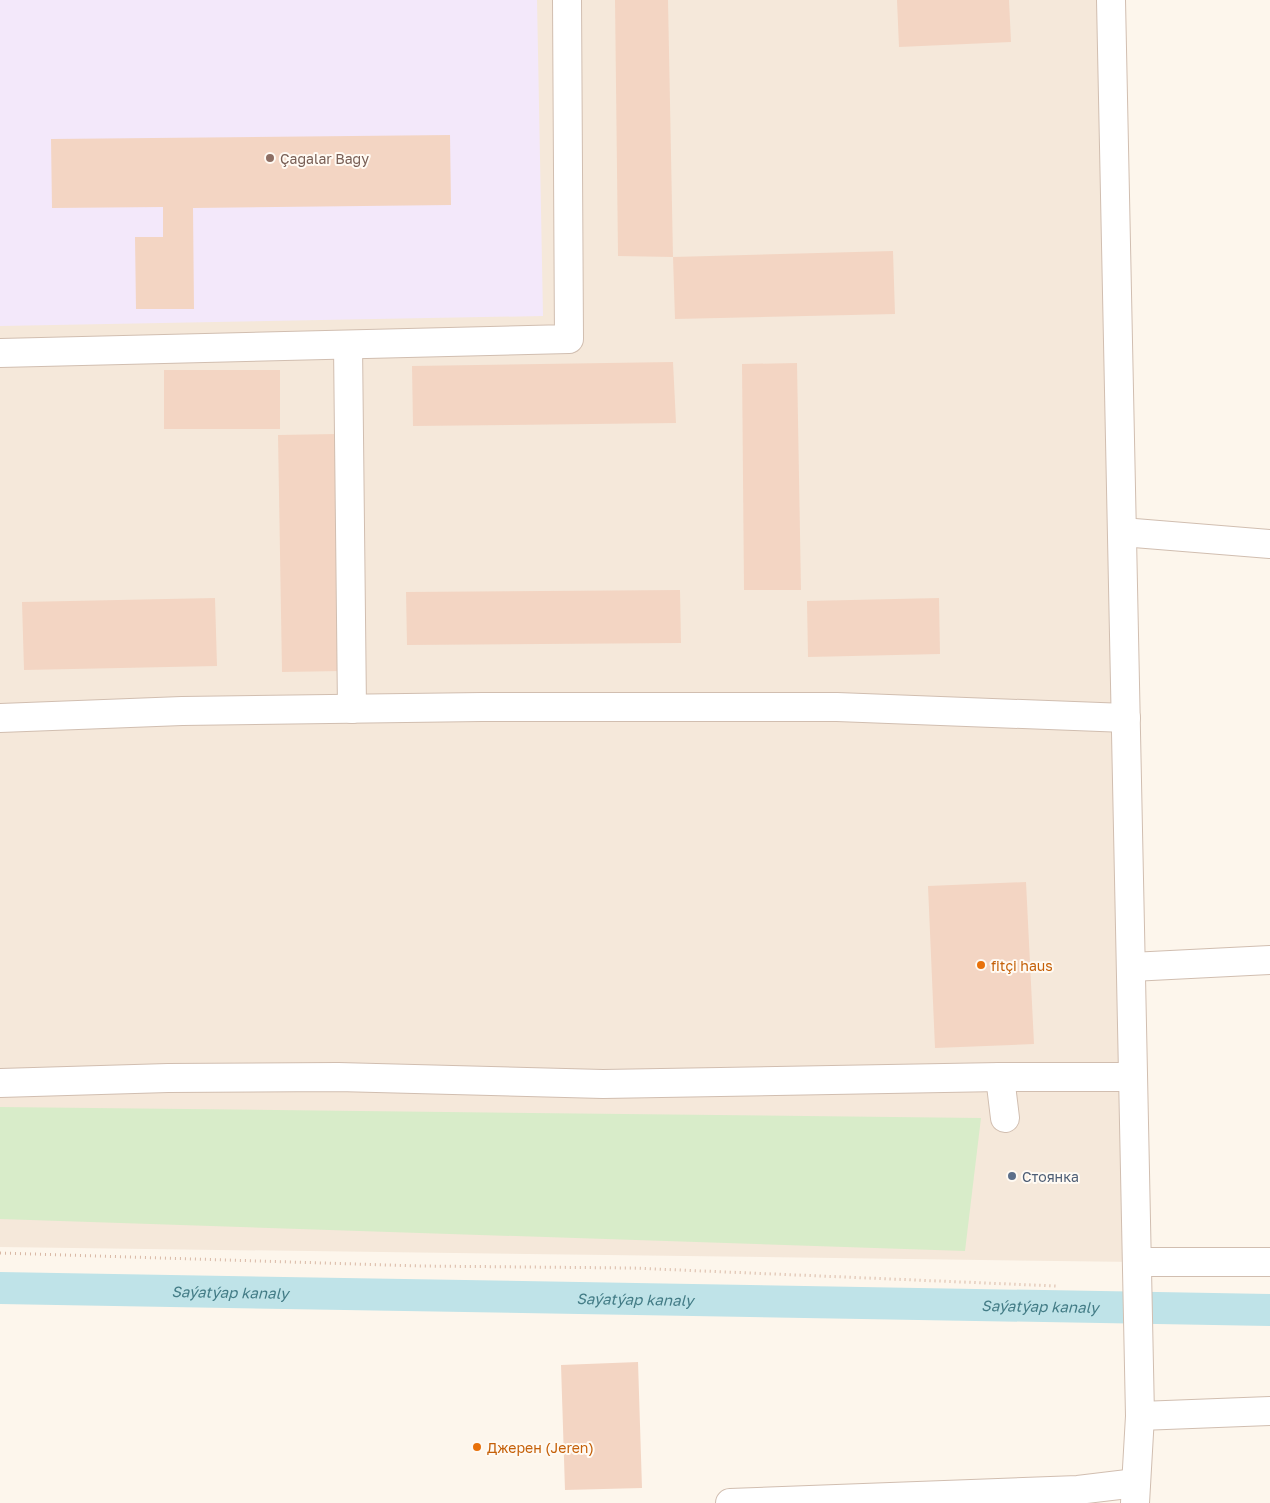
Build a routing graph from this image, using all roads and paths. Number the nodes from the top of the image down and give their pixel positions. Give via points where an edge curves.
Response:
1 (567, 0) edge
2 (1111, 0) edge
3 (348, 345) junction
4 (0, 353) edge
5 (1122, 532) junction
6 (1270, 544) edge
7 (352, 709) junction
8 (0, 718) edge
9 (1126, 718) junction
10 (1270, 960) edge
11 (1131, 967) junction
12 (1000, 1077) junction
13 (1133, 1077) junction
14 (0, 1083) edge
15 (1005, 1118) dead end
16 (0, 1253) edge
17 (1270, 1262) edge
18 (1136, 1270) junction
19 (1056, 1286) dead end
20 (1270, 1411) edge
21 (1140, 1416) junction
22 (1136, 1493) edge
23 (730, 1503) edge

1 - 3 street via 569,339
2 - 5 street
3 - 4 street
3 - 7 street
5 - 6 street
5 - 9 street
7 - 8 street
7 - 9 street via 837,707
9 - 11 street
10 - 11 street
11 - 13 street
12 - 13 street
12 - 14 street via 603,1084 338,1077
12 - 15 street
13 - 18 street
16 - 19 path via 420,1266 632,1268
17 - 18 street
18 - 21 street
20 - 21 street
21 - 22 street
22 - 23 street via 1078,1490

